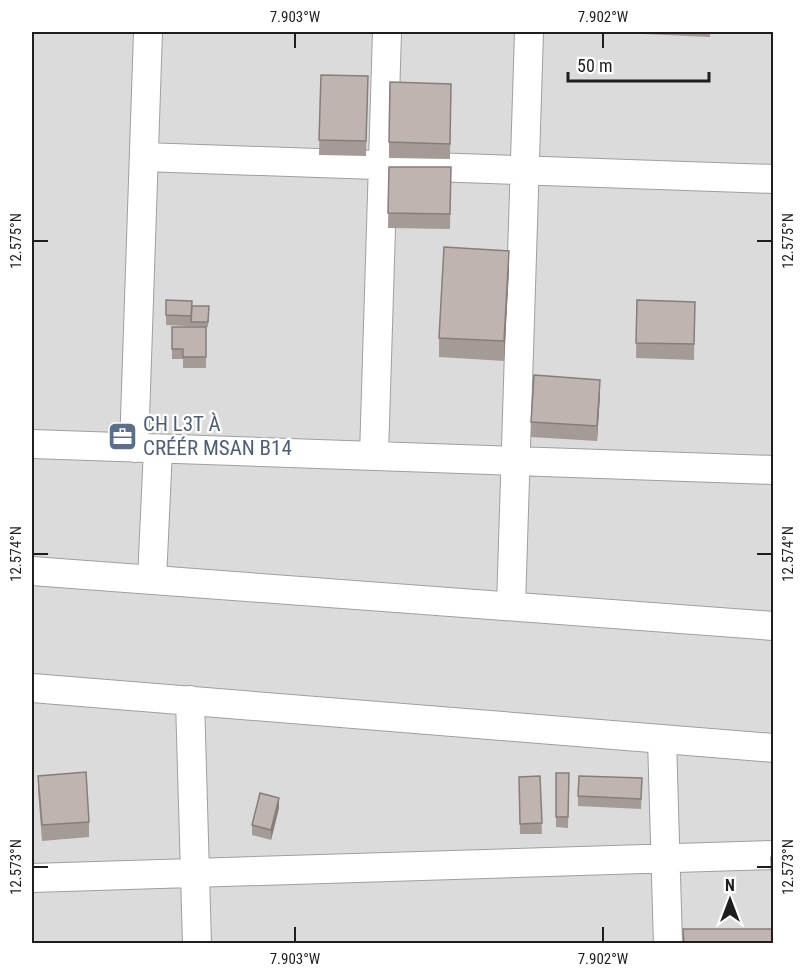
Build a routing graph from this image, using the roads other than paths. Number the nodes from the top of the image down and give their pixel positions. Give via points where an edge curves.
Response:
1 (148, 32) edge
2 (387, 32) edge
3 (529, 32) edge
4 (144, 157) junction
5 (383, 165) junction
6 (525, 170) junction
7 (774, 179) edge
8 (32, 444) edge
9 (146, 448) junction
10 (374, 456) junction
11 (515, 461) junction
12 (774, 470) edge
13 (32, 571) edge
14 (152, 580) junction
15 (510, 606) junction
16 (774, 626) edge
17 (32, 688) edge
18 (190, 700) junction
19 (662, 739) junction
20 (774, 748) edge
21 (774, 855) edge
22 (665, 858) junction
23 (195, 873) junction
24 (32, 878) edge
25 (197, 944) edge
26 (668, 944) edge

1 - 4 street
2 - 5 street
3 - 6 street
4 - 5 street
4 - 9 street
5 - 6 street
5 - 10 street
6 - 7 street
6 - 11 street
8 - 9 street
9 - 10 street
9 - 14 street
10 - 11 street
11 - 12 street
11 - 15 street
13 - 14 street
14 - 15 street
15 - 16 street
17 - 18 street
18 - 19 street
18 - 23 street
19 - 20 street
19 - 22 street
21 - 22 street
22 - 23 street
22 - 26 street
23 - 24 street
23 - 25 street

